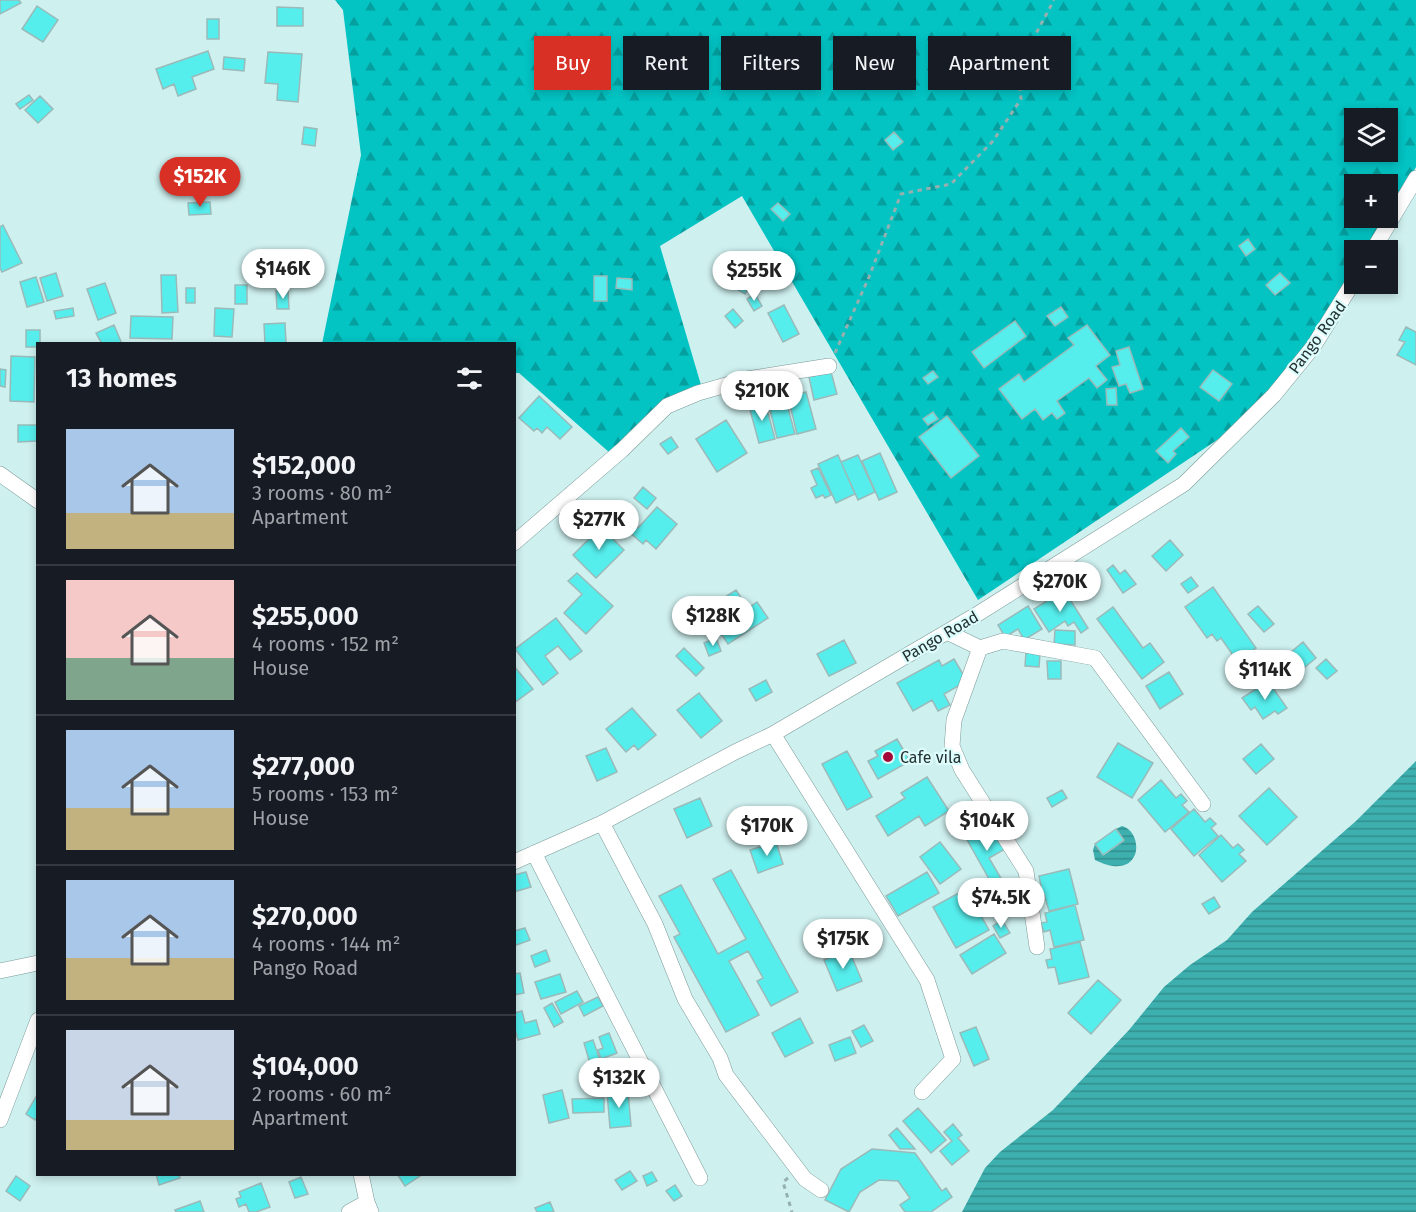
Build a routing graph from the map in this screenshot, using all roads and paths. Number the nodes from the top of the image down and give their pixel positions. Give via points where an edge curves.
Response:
1 (1054, 0) edge
2 (1416, 178) edge
3 (1379, 240) edge
4 (1346, 294) edge
5 (829, 366) joint
6 (0, 474) edge
7 (36, 500) edge
8 (516, 541) edge
9 (947, 632) junction
10 (980, 648) junction
11 (773, 735) junction
12 (1203, 804) dead end
13 (602, 823) junction
14 (534, 853) junction
15 (516, 860) edge
16 (1037, 947) dead end
17 (36, 963) edge
18 (0, 971) edge
19 (36, 1025) edge
20 (922, 1092) dead end
21 (0, 1120) edge
22 (798, 1168) junction
23 (361, 1176) edge
24 (700, 1178) dead end
25 (821, 1190) dead end
26 (369, 1207) edge
27 (349, 1212) edge
28 (792, 1212) edge

1 - 5 path via 1018,67 1021,99 993,141 951,184 901,194
2 - 3 street
4 - 9 street, Pango Road via 1313,347 1274,395 1184,484
5 - 8 street via 747,379 667,406
6 - 7 street
9 - 10 street
9 - 11 street, Pango Road
10 - 12 street via 1003,642 1095,658
10 - 16 street via 954,720 952,746 962,770 1026,871
11 - 13 street, Pango Road
11 - 20 street via 927,980 952,1059
13 - 14 street, Pango Road
13 - 22 street via 726,1075
14 - 15 street, Pango Road
14 - 24 street
17 - 18 street
19 - 21 street
22 - 25 street via 805,1179
22 - 28 path via 783,1182
23 - 26 street
26 - 27 street

